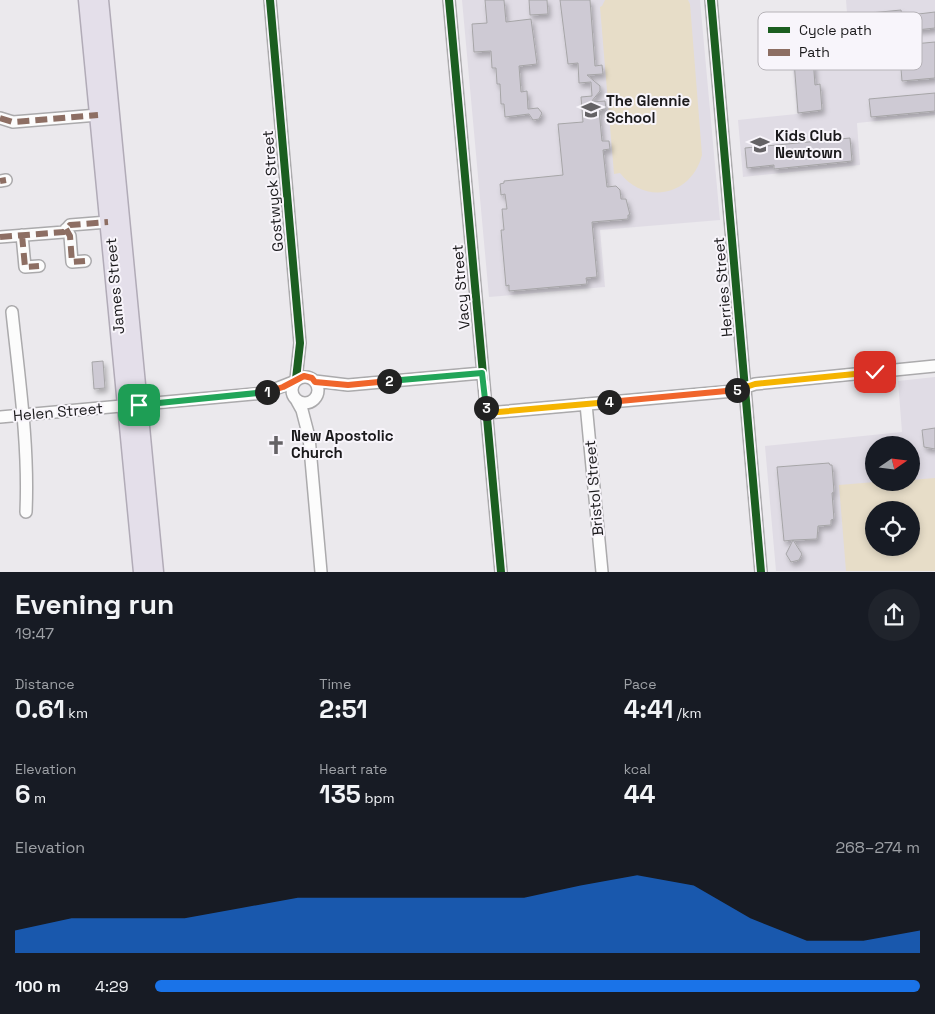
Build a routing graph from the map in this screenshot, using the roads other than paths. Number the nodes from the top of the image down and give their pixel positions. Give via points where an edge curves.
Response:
1 (87, 0) edge
2 (100, 0) edge
3 (270, 0) edge
4 (449, 0) edge
5 (711, 0) edge
6 (98, 115) junction
7 (0, 118) edge
8 (108, 222) junction
9 (66, 229) junction
10 (22, 235) junction
11 (0, 237) edge
12 (85, 261) dead end
13 (39, 266) dead end
14 (12, 312) dead end
15 (300, 342) junction
16 (935, 366) edge
17 (482, 373) junction
18 (295, 380) junction
19 (313, 380) junction
20 (348, 385) junction
21 (745, 387) junction
22 (265, 393) junction
23 (296, 399) junction
24 (314, 399) junction
25 (586, 404) junction
26 (133, 405) junction
27 (487, 413) junction
28 (22, 414) junction
29 (0, 417) edge
30 (309, 437) junction
31 (26, 512) dead end
32 (142, 572) edge
33 (155, 572) edge
34 (321, 572) edge
35 (501, 572) edge
36 (602, 572) edge
37 (761, 572) edge

1 - 6 highway, James Street
2 - 26 highway, James Street
3 - 15 street, Gostwyck Street
4 - 17 street, Vacy Street
5 - 21 street, Herries Street
6 - 7 street via 13,122
6 - 8 highway, James Street
8 - 9 street via 70,225
8 - 26 highway, James Street
9 - 10 street via 64,232
9 - 12 street via 70,236 72,262
10 - 11 street
10 - 13 street via 25,267
14 - 28 street
15 - 18 street, Gostwyck Street
15 - 19 street, Gostwyck Street
16 - 21 street
17 - 20 street
17 - 27 street, Vacy Street
18 - 19 street via 304,376
18 - 22 street, Helen Street
18 - 23 street via 291,390
19 - 20 street
19 - 24 street via 318,389
20 - 24 street via 326,391
21 - 25 street
21 - 37 street, Herries Street
22 - 23 street, Helen Street
22 - 26 street, Helen Street
23 - 24 street via 305,403
23 - 30 street
24 - 30 street
25 - 27 street
25 - 36 street, Bristol Street
26 - 28 street, Helen Street
26 - 32 highway, James Street
26 - 33 highway, James Street
27 - 35 street, Vacy Street
28 - 29 street, Helen Street
28 - 31 street
30 - 34 street

